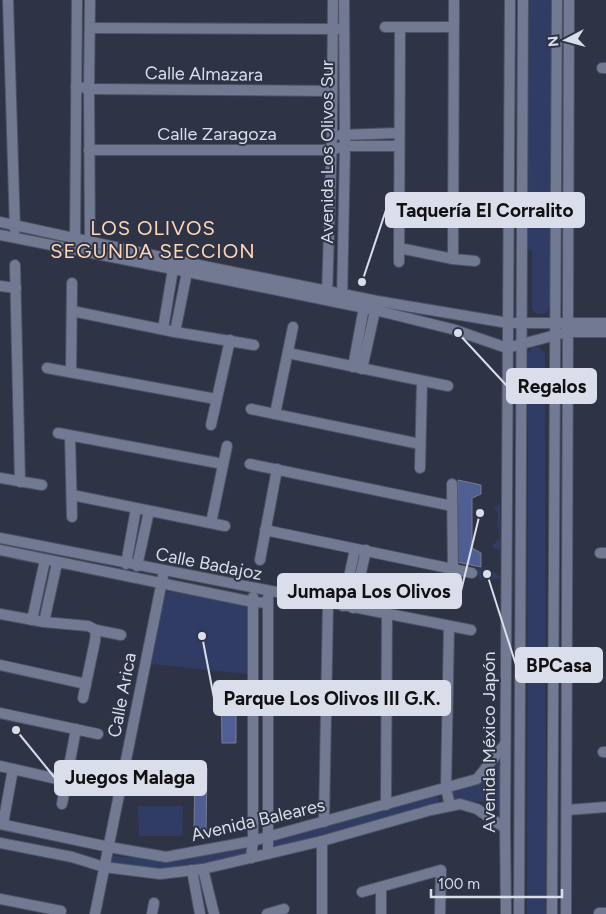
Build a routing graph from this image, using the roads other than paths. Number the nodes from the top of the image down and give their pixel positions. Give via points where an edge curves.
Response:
1 (8, 0) edge
2 (76, 0) edge
3 (90, 0) edge
4 (333, 0) edge
5 (344, 0) edge
6 (510, 0) edge
7 (523, 0) edge
8 (557, 0) edge
9 (569, 0) edge
10 (454, 1) edge
11 (385, 27) dead end
12 (454, 27) junction
13 (90, 28) junction
14 (400, 28) junction
15 (338, 29) junction
16 (76, 86) junction
17 (89, 89) junction
18 (332, 91) junction
19 (399, 133) junction
20 (345, 134) junction
21 (332, 136) junction
22 (345, 146) junction
23 (399, 146) junction
24 (89, 150) junction
25 (331, 150) junction
26 (0, 222) edge
27 (15, 225) junction
28 (0, 236) edge
29 (75, 238) junction
30 (15, 239) junction
31 (90, 242) junction
32 (399, 248) junction
33 (75, 250) junction
34 (90, 253) junction
35 (453, 259) junction
36 (475, 261) dead end
37 (399, 262) dead end
38 (174, 264) junction
39 (15, 265) dead end
40 (188, 268) junction
41 (72, 283) dead end
42 (0, 286) edge
43 (16, 288) junction
44 (327, 295) junction
45 (342, 299) junction
46 (370, 305) junction
47 (72, 311) junction
48 (556, 322) junction
49 (508, 323) junction
50 (606, 323) edge
51 (522, 324) junction
52 (293, 327) dead end
53 (567, 328) junction
54 (163, 330) junction
55 (175, 332) junction
56 (606, 332) edge
57 (556, 335) junction
58 (230, 340) junction
59 (254, 345) dead end
60 (522, 345) junction
61 (508, 348) junction
62 (288, 354) junction
63 (47, 368) dead end
64 (358, 368) junction
65 (72, 372) junction
66 (422, 381) junction
67 (448, 386) dead end
68 (216, 399) junction
69 (251, 409) dead end
70 (275, 414) junction
71 (211, 425) dead end
72 (58, 433) dead end
73 (70, 436) junction
74 (420, 444) junction
75 (227, 446) dead end
76 (223, 464) junction
77 (250, 464) dead end
78 (420, 468) dead end
79 (277, 469) junction
80 (0, 478) edge
81 (507, 481) junction
82 (521, 481) junction
83 (20, 482) junction
84 (452, 484) dead end
85 (42, 485) dead end
86 (72, 495) junction
87 (452, 506) junction
88 (136, 509) junction
89 (149, 512) junction
90 (72, 517) dead end
91 (211, 524) junction
92 (225, 526) dead end
93 (265, 530) junction
94 (0, 538) edge
95 (355, 549) junction
96 (0, 550) edge
97 (366, 550) junction
98 (45, 560) junction
99 (260, 560) dead end
100 (57, 563) junction
101 (131, 565) junction
102 (453, 569) junction
103 (164, 571) junction
104 (472, 574) dead end
105 (161, 583) junction
106 (254, 589) junction
107 (268, 591) junction
108 (253, 602) junction
109 (328, 603) junction
110 (268, 604) junction
111 (348, 607) junction
112 (0, 614) edge
113 (387, 614) junction
114 (506, 618) junction
115 (520, 619) junction
116 (32, 620) junction
117 (44, 622) junction
118 (449, 626) junction
119 (96, 630) junction
120 (471, 630) dead end
121 (121, 635) dead end
122 (0, 665) edge
123 (86, 684) junction
124 (83, 698) dead end
125 (0, 713) edge
126 (253, 713) junction
127 (268, 714) junction
128 (76, 729) junction
129 (98, 734) dead end
130 (505, 744) junction
131 (0, 767) edge
132 (13, 769) junction
133 (66, 781) junction
134 (446, 788) junction
135 (62, 804) dead end
136 (386, 805) junction
137 (450, 806) junction
138 (606, 807) edge
139 (567, 810) junction
140 (324, 822) junction
141 (2, 824) edge
142 (505, 828) junction
143 (267, 837) junction
144 (253, 841) junction
145 (322, 841) junction
146 (0, 844) edge
147 (108, 847) junction
148 (268, 854) junction
149 (251, 858) junction
150 (104, 867) junction
151 (203, 869) junction
152 (192, 870) junction
153 (381, 887) junction
154 (362, 892) dead end
155 (0, 899) edge
156 (154, 903) dead end
157 (284, 909) dead end
158 (40, 910) edge
159 (61, 911) dead end
160 (95, 914) edge
161 (152, 914) edge
162 (200, 914) edge
163 (214, 914) edge
164 (267, 914) edge
165 (322, 914) edge
166 (381, 914) edge
167 (440, 914) edge
168 (506, 914) edge
169 (520, 914) edge
170 (552, 914) edge
171 (566, 914) edge

1 - 27 street
2 - 16 street
3 - 13 street
4 - 15 street, Avenida Los Olivos Sur
5 - 15 street, Avenida Los Olivos Sur
6 - 49 street, Avenida México Japón
7 - 51 street, Avenida México Japón
8 - 48 street
9 - 53 street
10 - 12 street
11 - 14 street
12 - 14 street
12 - 35 street
13 - 15 street
13 - 17 street
14 - 19 street
15 - 18 street, Avenida Los Olivos Sur
15 - 20 street, Avenida Los Olivos Sur
16 - 17 street, Calle Almazara
16 - 29 street
17 - 18 street, Calle Almazara
17 - 24 street
18 - 21 street, Avenida Los Olivos Sur
19 - 20 street
19 - 23 street
20 - 21 street
20 - 22 street, Avenida Los Olivos Sur
21 - 25 street, Avenida Los Olivos Sur
22 - 23 street, Calle Zaragoza
22 - 25 street, Calle Zaragoza
22 - 45 street, Avenida Los Olivos Sur
23 - 32 street
24 - 25 street, Calle Zaragoza
24 - 31 street
25 - 44 street, Avenida Los Olivos Sur
26 - 27 street
27 - 29 street
27 - 30 street
28 - 30 street
29 - 31 street
29 - 33 street
30 - 33 street
31 - 34 street
31 - 38 street
32 - 35 street
32 - 37 street
33 - 34 street
34 - 38 street
35 - 36 street
38 - 40 street
38 - 54 street
39 - 43 street
40 - 44 street
40 - 55 street
41 - 47 street
42 - 43 street
43 - 83 street
44 - 45 street
45 - 46 street
46 - 49 street
46 - 61 street
46 - 64 street
47 - 54 street
47 - 65 street
48 - 51 street
48 - 53 street
48 - 57 street
49 - 51 street
49 - 61 street, Avenida México Japón
50 - 53 street
51 - 60 street, Avenida México Japón
52 - 62 street
53 - 56 street
53 - 57 street
53 - 139 street
54 - 55 street
55 - 58 street
57 - 60 street
57 - 170 street
58 - 59 street
58 - 68 street
60 - 61 street
60 - 82 street, Avenida México Japón
61 - 81 street, Avenida México Japón
62 - 64 street
62 - 70 street
63 - 65 street
64 - 66 street
65 - 68 street
66 - 67 street
66 - 74 street
68 - 71 street
69 - 70 street
70 - 74 street
72 - 73 street
73 - 76 street
73 - 86 street
74 - 78 street
75 - 76 street
76 - 91 street
77 - 79 street
79 - 87 street
79 - 93 street
80 - 83 street
81 - 82 street
81 - 114 street, Avenida México Japón
82 - 115 street, Avenida México Japón
83 - 85 street
84 - 87 street
86 - 88 street
86 - 90 street
87 - 102 street
88 - 89 street
88 - 101 street
89 - 91 street
89 - 101 street
91 - 92 street
93 - 95 street
93 - 99 street
94 - 101 street, Calle Badajoz
95 - 97 street
95 - 111 street
96 - 98 street, Calle Badajoz
97 - 102 street
97 - 111 street
98 - 100 street, Calle Badajoz
98 - 116 street
100 - 105 street, Calle Badajoz
100 - 117 street
101 - 103 street, Calle Badajoz
102 - 104 street
103 - 105 street, Calle Arica
103 - 106 street, Calle Badajoz
105 - 108 street, Calle Badajoz
105 - 147 street, Calle Arica
106 - 107 street, Calle Badajoz
106 - 108 street
107 - 109 street, Calle Badajoz
107 - 110 street
108 - 110 street, Calle Badajoz
108 - 126 street
109 - 111 street, Calle Badajoz
109 - 140 street
110 - 127 street
111 - 113 street, Calle Badajoz
112 - 116 street
113 - 118 street, Calle Badajoz
113 - 136 street
114 - 115 street
114 - 130 street, Avenida México Japón
115 - 169 street, Avenida México Japón
116 - 117 street
117 - 119 street via 88,626
118 - 120 street, Calle Badajoz
118 - 134 street
119 - 121 street
119 - 123 street
122 - 123 street
123 - 124 street
125 - 128 street
126 - 127 street
126 - 144 street
127 - 143 street
128 - 129 street
128 - 133 street
130 - 134 street, Avenida Baleares via 477,779
130 - 142 street, Avenida México Japón
131 - 132 street
132 - 133 street
132 - 141 street
133 - 135 street
134 - 136 street, Avenida Baleares
134 - 137 street
136 - 140 street, Avenida Baleares
137 - 142 street, Avenida Baleares via 460,804 477,809
137 - 145 street, Avenida Baleares
138 - 139 street
139 - 171 street
140 - 143 street, Avenida Baleares
141 - 147 street, Avenida Baleares
142 - 168 street, Avenida México Japón
143 - 144 street, Avenida Baleares
143 - 148 street
144 - 147 street, Avenida Baleares via 166,857
144 - 149 street
145 - 148 street, Avenida Baleares
145 - 165 street
146 - 150 street, Avenida Baleares via 72,857
147 - 150 street, Calle Arica
148 - 149 street, Avenida Baleares
149 - 151 street, Avenida Baleares
150 - 152 street, Avenida Baleares via 160,874
150 - 160 street, Calle Arica
151 - 152 street, Avenida Baleares
151 - 163 street
152 - 162 street
153 - 154 street
153 - 166 street
153 - 167 street via 441,870
155 - 158 street
156 - 161 street
157 - 164 street
158 - 159 street

